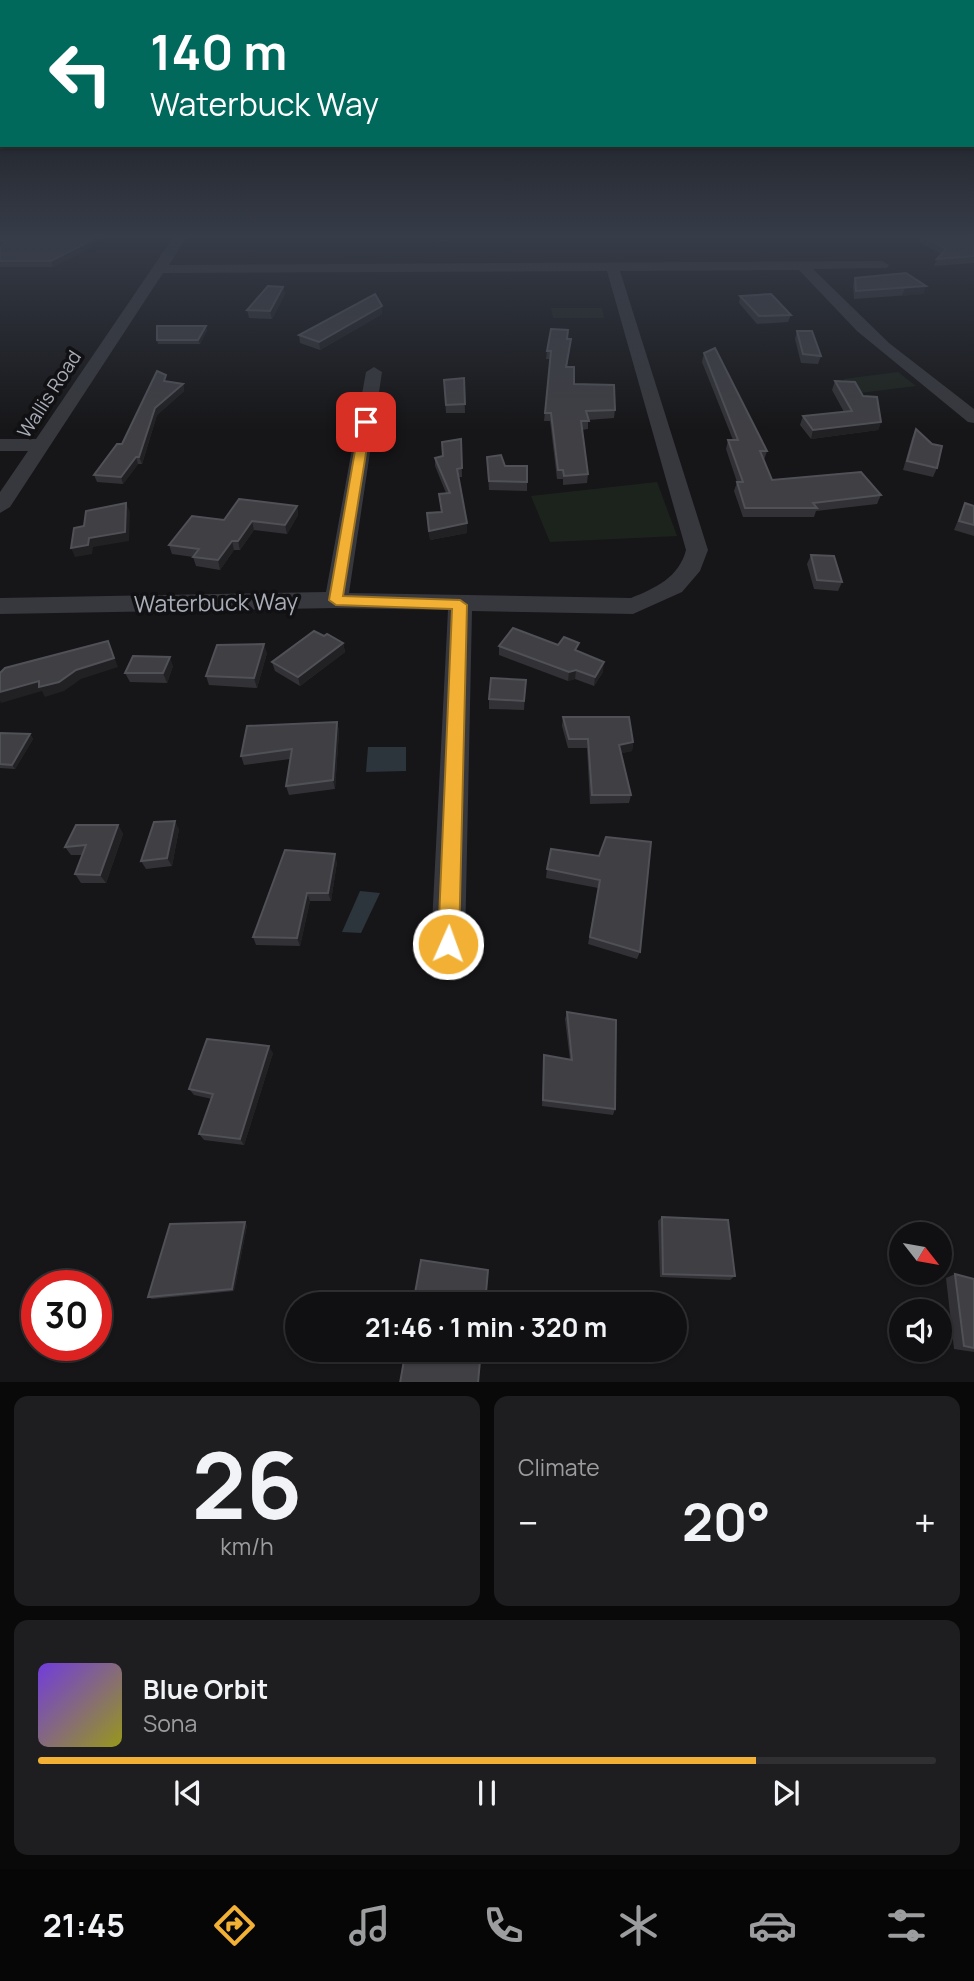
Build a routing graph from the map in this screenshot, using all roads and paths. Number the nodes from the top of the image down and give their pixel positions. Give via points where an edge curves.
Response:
1 (138, 300) edge
2 (622, 300) edge
3 (832, 300) edge
4 (374, 372) dead end
5 (974, 418) edge
6 (0, 445) edge
7 (41, 445) junction
8 (0, 507) edge
9 (336, 600) junction
10 (460, 605) junction
11 (0, 606) edge
12 (448, 944) dead end

1 - 7 street, Wallis Road
2 - 10 street, Waterbuck Way via 697,551 695,565 658,596 633,606
3 - 5 street via 863,331
4 - 9 street
6 - 7 street
7 - 8 street, Wallis Road
9 - 10 street, Waterbuck Way
9 - 11 street, Waterbuck Way
10 - 12 street

